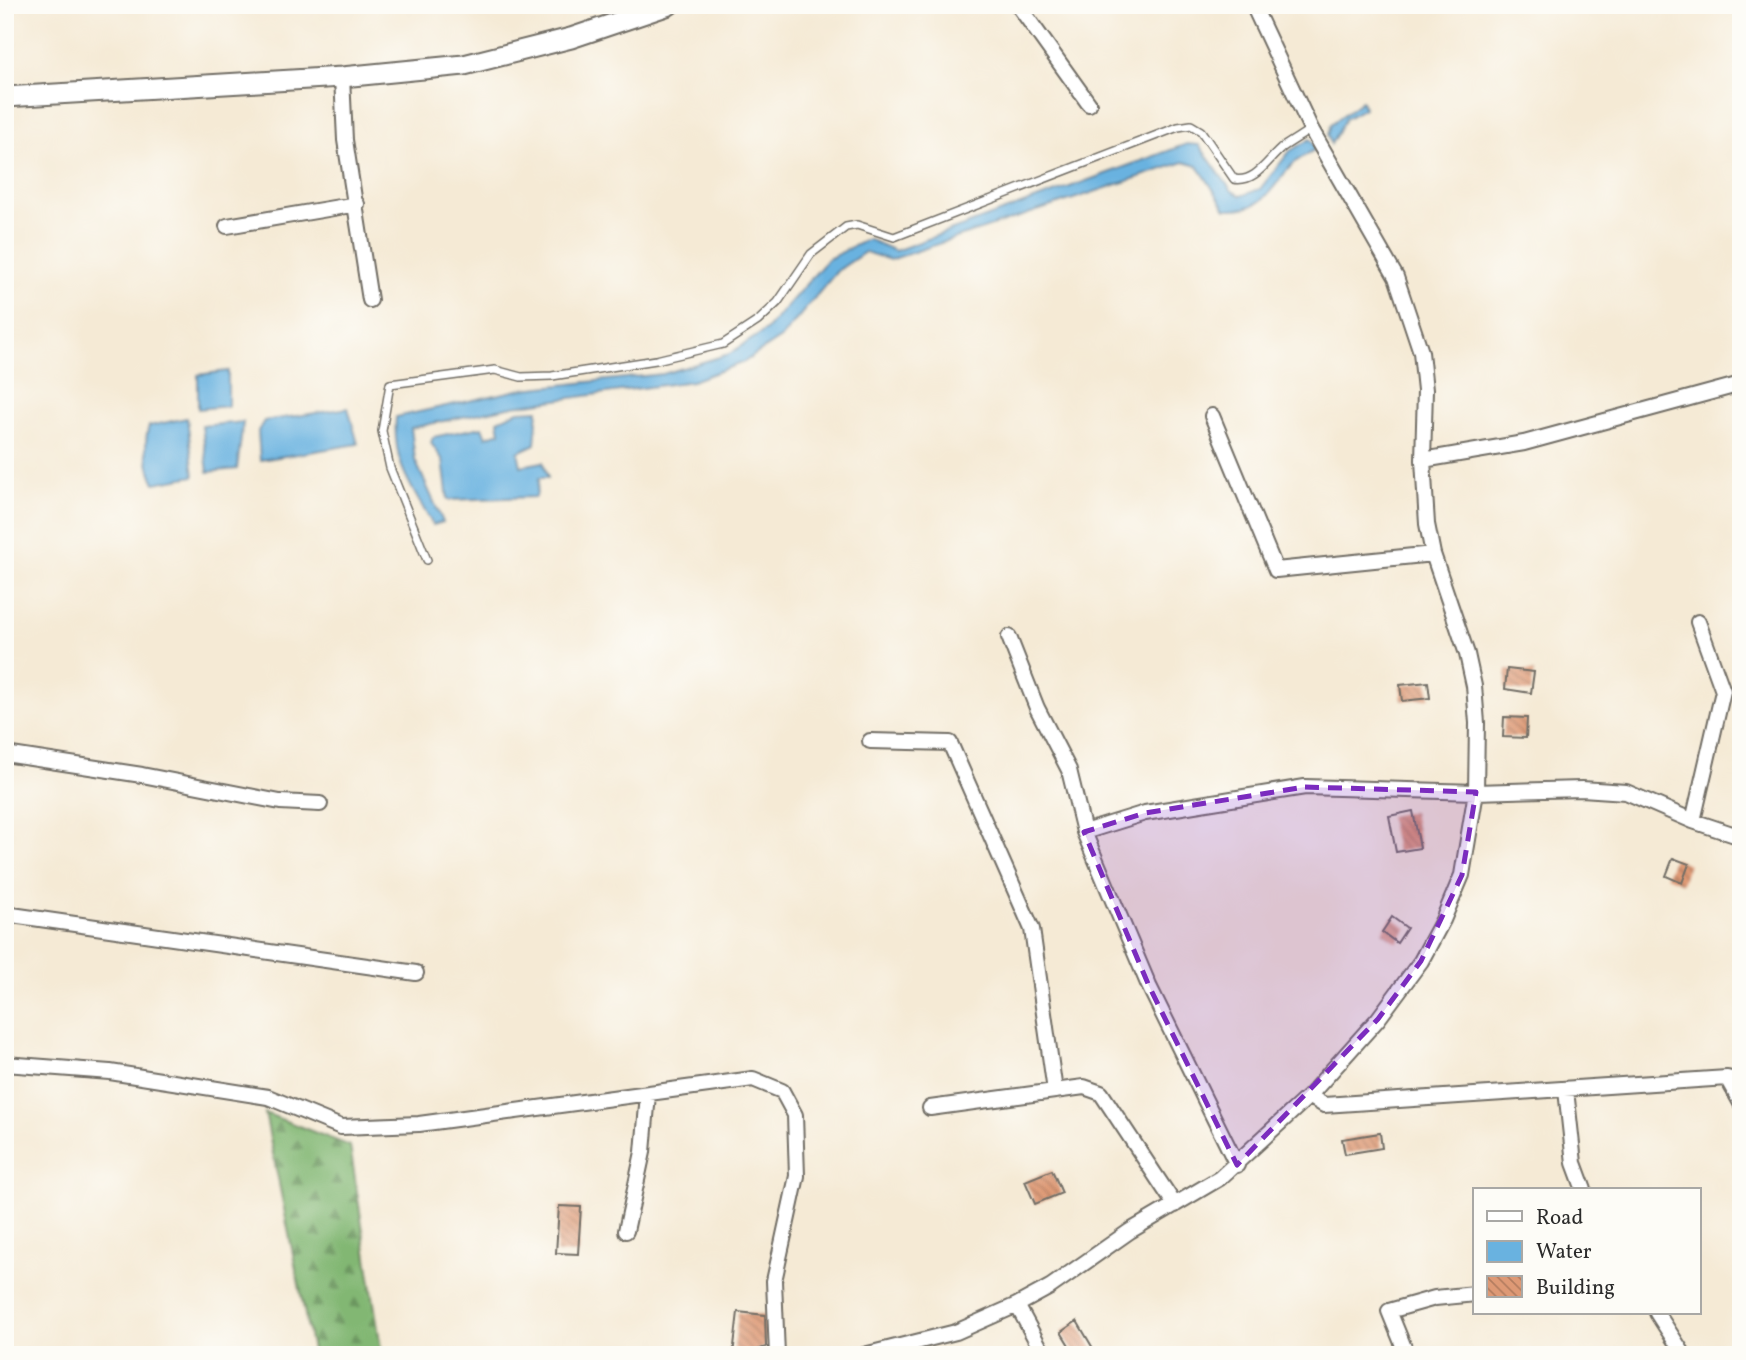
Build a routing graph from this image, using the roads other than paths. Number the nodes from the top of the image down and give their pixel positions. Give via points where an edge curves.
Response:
1 (668, 5) edge
2 (1018, 5) edge
3 (1252, 5) edge
4 (342, 76) junction
5 (5, 97) edge
6 (1090, 104) dead end
7 (1311, 129) junction
8 (357, 204) junction
9 (227, 226) dead end
10 (370, 300) dead end
11 (1741, 384) edge
12 (1212, 416) dead end
13 (1423, 460) junction
14 (1433, 554) junction
15 (427, 560) dead end
16 (1698, 622) dead end
17 (1009, 636) dead end
18 (870, 741) dead end
19 (5, 754) edge
20 (1476, 792) junction
21 (320, 804) dead end
22 (1693, 821) junction
23 (1084, 832) junction
24 (1741, 837) edge
25 (5, 914) edge
26 (416, 973) dead end
27 (5, 1064) edge
28 (1741, 1069) edge
29 (1734, 1080) edge
30 (1566, 1090) junction
31 (1055, 1091) junction
32 (648, 1094) junction
33 (1310, 1096) junction
34 (1741, 1103) edge
35 (930, 1108) dead end
36 (1237, 1164) junction
37 (1583, 1188) edge
38 (1175, 1205) junction
39 (626, 1231) dead end
40 (1473, 1294) edge
41 (1017, 1305) junction
42 (1658, 1314) edge
43 (777, 1355) edge
44 (864, 1355) edge
45 (1044, 1355) edge
46 (1407, 1355) edge
47 (1685, 1355) edge

1 - 4 main road via 570,38 464,65
2 - 6 street
3 - 7 street
4 - 5 main road
4 - 8 street via 345,140
7 - 13 street via 1396,277 1422,352
7 - 15 lane via 1254,175 1241,180 1234,179 1201,131 1191,125 894,237 857,225 846,227 811,254 779,302 723,344 552,376 520,377 495,370 390,384 382,431 390,468
8 - 9 street
8 - 10 street
11 - 13 street via 1524,443
12 - 14 street via 1276,570
13 - 14 street
14 - 20 street via 1474,686
16 - 22 street via 1723,691
17 - 23 street via 1037,708 1069,770
18 - 31 street via 950,743 1032,929
19 - 21 street via 280,802
20 - 22 street via 1582,789 1626,793
20 - 23 street via 1305,787 1145,813
20 - 33 street via 1462,875 1422,961
22 - 24 street
23 - 36 street via 1149,986
25 - 26 street
27 - 32 street via 110,1072 268,1097 341,1127 419,1124
28 - 29 street
29 - 30 street
29 - 34 street
30 - 33 street via 1324,1105
30 - 37 street via 1574,1163
31 - 35 street
31 - 38 street via 1084,1087 1101,1093
32 - 39 street via 643,1152
32 - 43 street via 753,1079 782,1091 795,1115 797,1176 774,1281
33 - 36 street
36 - 38 street
38 - 41 street
40 - 46 street via 1435,1298 1389,1311
41 - 44 street via 956,1332
41 - 45 street
42 - 47 street

